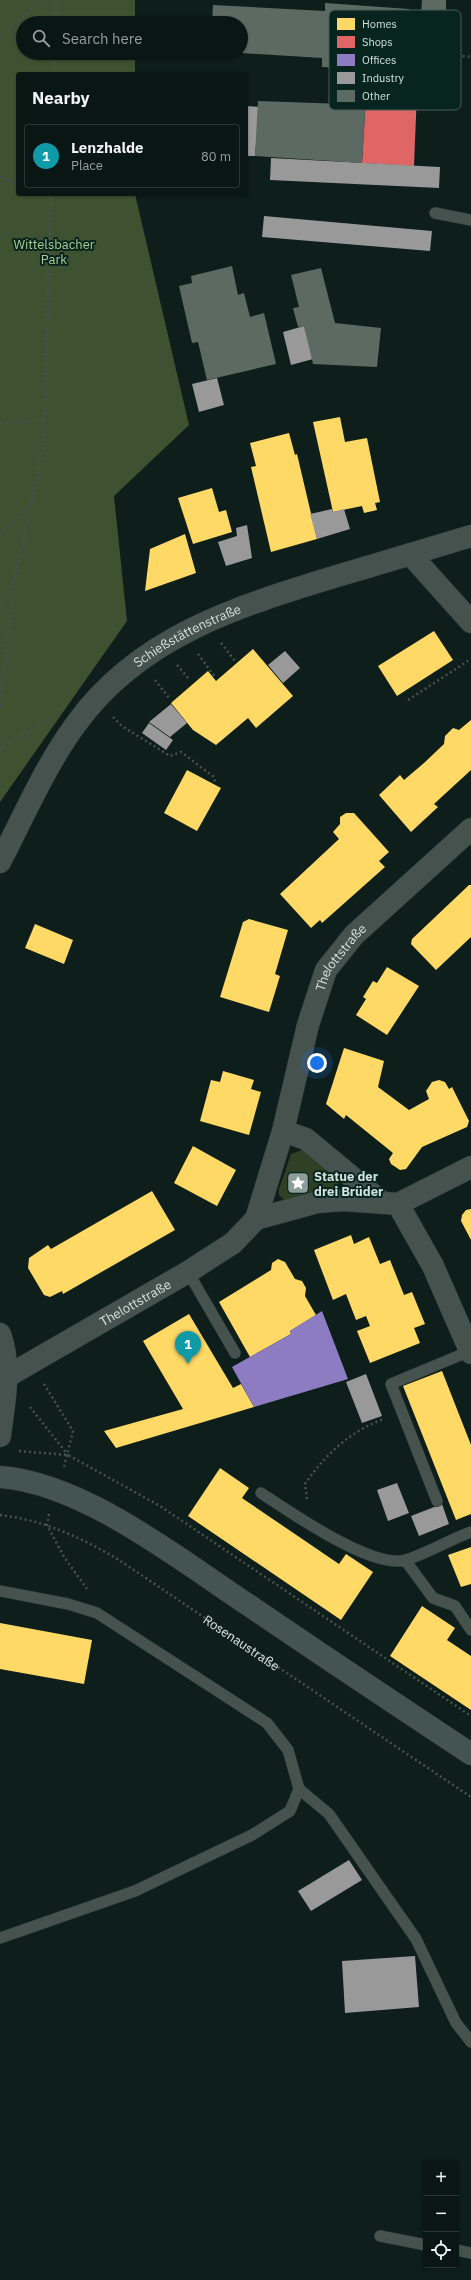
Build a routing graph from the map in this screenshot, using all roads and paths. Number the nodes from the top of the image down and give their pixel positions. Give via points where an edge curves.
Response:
1 (41, 0) edge
2 (56, 0) edge
3 (24, 16) edge
4 (56, 16) edge
5 (16, 23) edge
6 (0, 38) edge
7 (461, 56) edge
8 (471, 57) edge
9 (55, 60) edge
10 (54, 72) edge
11 (0, 177) edge
12 (16, 182) edge
13 (51, 196) edge
14 (435, 213) dead end
15 (471, 220) edge
16 (45, 420) junction
17 (0, 423) edge
18 (33, 500) junction
19 (0, 535) edge
20 (471, 536) edge
21 (410, 554) junction
22 (15, 579) junction
23 (0, 605) edge
24 (471, 622) edge
25 (471, 659) edge
26 (408, 700) dead end
27 (0, 706) edge
28 (109, 713) dead end
29 (215, 782) dead end
30 (471, 829) edge
31 (0, 862) edge
32 (283, 1131) junction
33 (471, 1167) edge
34 (390, 1204) junction
35 (256, 1219) junction
36 (188, 1272) junction
37 (0, 1334) edge
38 (471, 1352) edge
39 (235, 1353) dead end
40 (31, 1363) junction
41 (6, 1377) junction
42 (402, 1413) junction
43 (8, 1443) edge
44 (68, 1455) junction
45 (0, 1477) edge
46 (261, 1493) dead end
47 (437, 1501) dead end
48 (0, 1515) edge
49 (47, 1524) junction
50 (310, 1526) junction
51 (471, 1532) edge
52 (404, 1560) junction
53 (0, 1591) edge
54 (97, 1614) junction
55 (471, 1630) edge
56 (471, 1716) edge
57 (471, 1754) edge
58 (299, 1789) junction
59 (471, 1797) edge
60 (0, 1938) edge
61 (471, 2042) edge
62 (380, 2236) dead end
63 (423, 2244) edge
64 (459, 2251) edge
65 (471, 2253) edge

1 - 3 path
2 - 4 path
5 - 6 path
7 - 8 path
9 - 10 path
11 - 12 path
13 - 16 path
14 - 15 lane
16 - 17 path
16 - 18 path via 44,442
18 - 19 path
18 - 22 path
20 - 21 street, Schießstättenstraße
21 - 24 street
21 - 31 street, Schießstättenstraße via 260,599 184,631 122,672 76,723 49,765
22 - 23 path
22 - 27 path
25 - 26 path
28 - 29 path via 122,726 170,756 181,752 214,777
30 - 32 street, Thelottstraße via 354,935 326,970 308,1025
32 - 34 street via 306,1139
32 - 35 street, Thelottstraße
33 - 34 street
34 - 35 street via 344,1200 318,1202
34 - 38 street via 433,1266
35 - 36 street, Thelottstraße via 233,1243
36 - 39 lane
36 - 40 street, Thelottstraße
37 - 41 street via 4,1345
38 - 42 lane via 391,1384
40 - 41 street, Thelottstraße
40 - 44 path via 73,1431
41 - 43 street
41 - 44 path
42 - 47 lane
42 - 50 path via 358,1431 332,1451 315,1470 305,1484
43 - 44 path
44 - 56 path via 160,1506
45 - 57 main road via 23,1479 56,1489 133,1529
46 - 50 lane
48 - 49 path, Rosenaustraße
49 - 54 path via 64,1557 91,1596
49 - 59 path, Rosenaustraße via 86,1541 119,1560
50 - 52 lane via 371,1557
51 - 52 lane
52 - 55 lane via 433,1598 455,1606
53 - 54 lane via 68,1604
54 - 58 lane via 268,1722 288,1750
58 - 60 lane via 290,1811 252,1835 135,1891
58 - 61 lane via 329,1814 416,1939 456,2023
62 - 63 lane
64 - 65 lane

